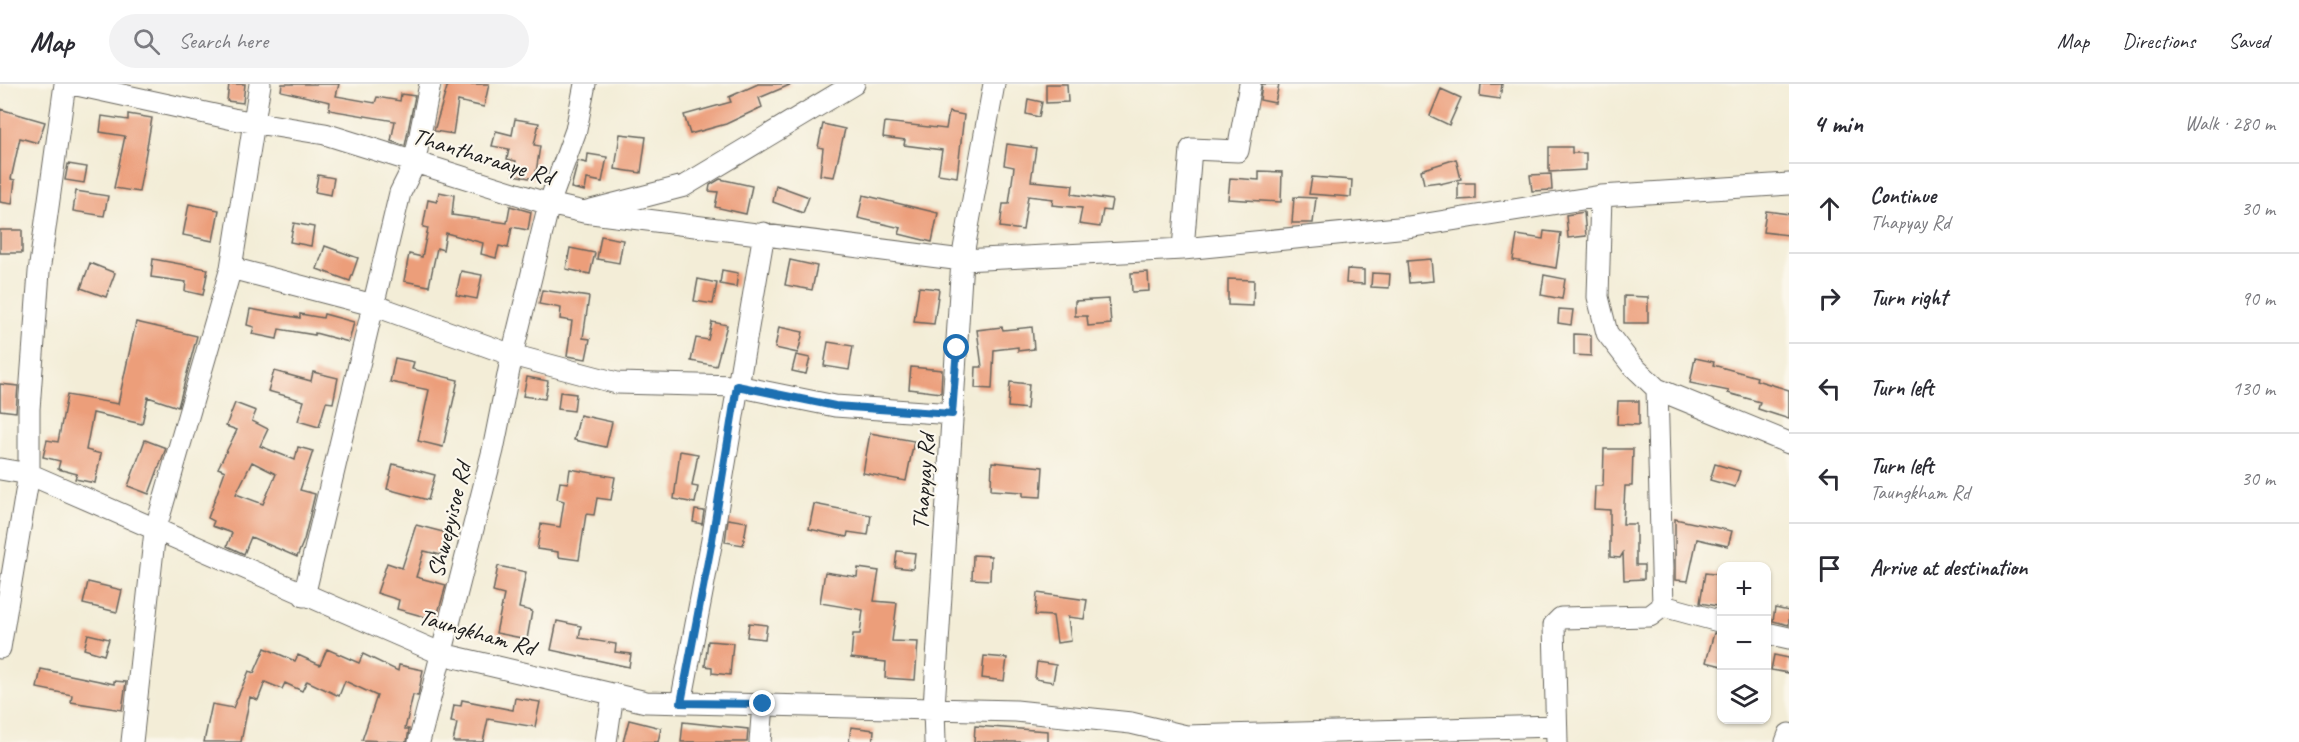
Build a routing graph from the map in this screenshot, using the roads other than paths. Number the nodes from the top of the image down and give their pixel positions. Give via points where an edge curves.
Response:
1 (65, 84) edge
2 (72, 84) edge
3 (260, 84) edge
4 (430, 84) edge
5 (585, 84) edge
6 (854, 84) edge
7 (994, 84) edge
8 (1250, 84) edge
9 (252, 122) junction
10 (414, 162) junction
11 (1789, 184) edge
12 (1601, 196) junction
13 (549, 204) junction
14 (584, 212) junction
15 (764, 233) junction
16 (1183, 249) junction
17 (962, 260) junction
18 (231, 268) junction
19 (373, 305) junction
20 (512, 355) junction
21 (737, 386) junction
22 (1657, 389) junction
23 (952, 414) junction
24 (1789, 443) edge
25 (0, 469) edge
26 (29, 474) junction
27 (155, 531) junction
28 (304, 596) junction
29 (1663, 606) junction
30 (1717, 621) edge
31 (1771, 634) edge
32 (1789, 638) edge
33 (0, 648) edge
34 (442, 654) junction
35 (613, 694) junction
36 (681, 703) junction
37 (763, 704) junction
38 (934, 707) junction
39 (1556, 734) edge
40 (1789, 734) edge
41 (1191, 739) edge
42 (132, 742) edge
43 (419, 742) edge
44 (606, 742) edge
45 (760, 742) edge
46 (935, 742) edge
47 (1786, 742) edge

1 - 26 street via 39,272 29,409
2 - 9 street, Thantharaaye Rd
3 - 9 street
4 - 10 street
5 - 13 street, Shwepyisoe Rd via 576,129
6 - 14 street, Thantharaaye Rd via 684,186
7 - 17 street, Thapyay Rd
8 - 16 street via 1238,151 1191,148
9 - 10 street, Thantharaaye Rd via 325,134
9 - 18 street
10 - 13 street, Thantharaaye Rd
10 - 19 street via 400,193
11 - 12 street
12 - 16 street via 1408,227
12 - 22 street via 1598,297 1606,333
13 - 14 street, Thantharaaye Rd
13 - 20 street, Shwepyisoe Rd
14 - 15 street
15 - 17 street
15 - 21 street
16 - 17 street
17 - 23 street, Thapyay Rd
18 - 19 street
18 - 27 street
19 - 20 street
19 - 28 street
20 - 21 street via 617,383
20 - 34 street, Shwepyisoe Rd via 493,450
21 - 23 street via 835,406
21 - 36 street
22 - 24 street
22 - 29 street
23 - 38 street, Thapyay Rd
25 - 26 street, Taungkham Rd
26 - 27 street, Taungkham Rd
26 - 33 street
27 - 28 street, Taungkham Rd
27 - 42 street
28 - 34 street, Taungkham Rd
29 - 30 street
29 - 39 street via 1650,616 1561,618 1554,625
31 - 32 street
34 - 35 street, Taungkham Rd
34 - 43 street, Shwepyisoe Rd
35 - 36 street, Taungkham Rd via 646,702
35 - 44 street
36 - 37 street, Taungkham Rd
37 - 38 street, Taungkham Rd
37 - 45 street
38 - 41 street, Taungkham Rd via 1131,723
38 - 46 street, Thapyay Rd
39 - 41 street, Taungkham Rd
40 - 47 street

